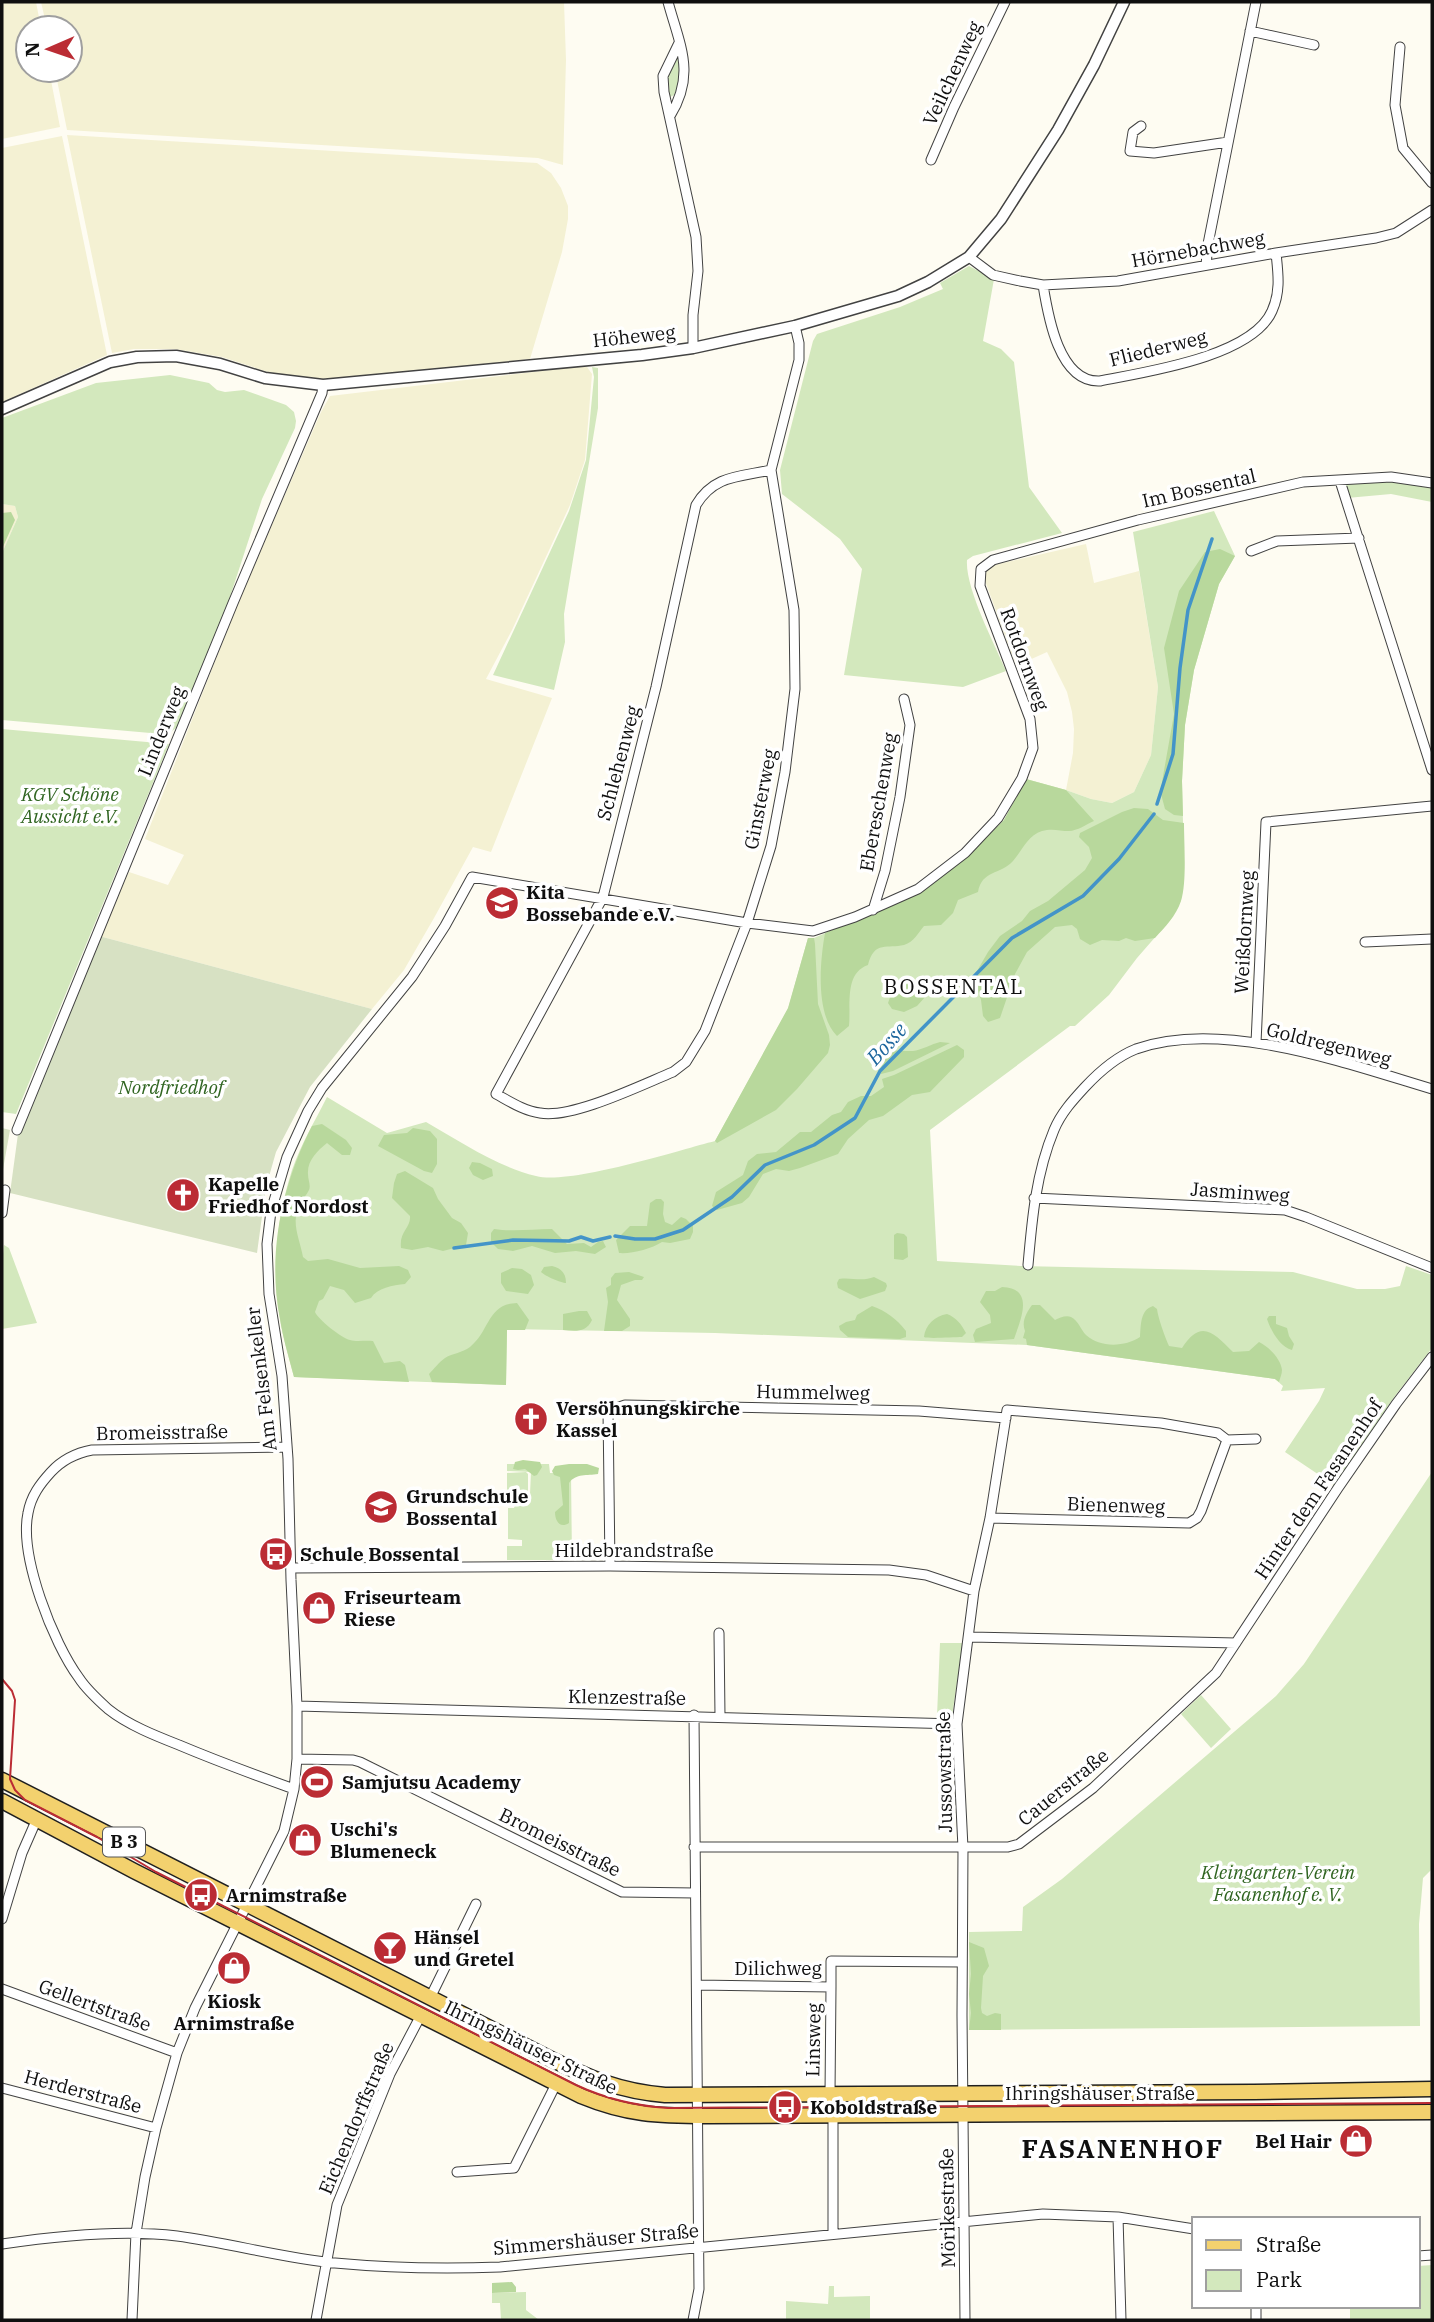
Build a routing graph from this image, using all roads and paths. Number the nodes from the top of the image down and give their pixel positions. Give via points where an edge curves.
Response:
1 (668, 2) edge
2 (1005, 2) edge
3 (1124, 2) edge
4 (1256, 2) edge
5 (1250, 31) junction
6 (679, 43) junction
7 (1314, 45) dead end
8 (1400, 47) dead end
9 (670, 116) junction
10 (1141, 126) dead end
11 (1228, 142) junction
12 (931, 160) dead end
13 (1432, 183) edge
14 (1432, 210) edge
15 (1276, 253) junction
16 (969, 257) junction
17 (1206, 265) junction
18 (1042, 285) junction
19 (795, 326) junction
20 (693, 348) junction
21 (323, 385) junction
22 (2, 410) edge
23 (771, 470) junction
24 (1340, 481) junction
25 (1432, 483) edge
26 (1359, 538) junction
27 (1251, 551) dead end
28 (981, 569) joint
29 (904, 699) dead end
30 (1432, 770) edge
31 (1432, 806) edge
32 (472, 877) joint
33 (603, 897) junction
34 (873, 910) junction
35 (747, 923) junction
36 (1432, 939) edge
37 (1365, 942) dead end
38 (1256, 1043) junction
39 (1432, 1089) edge
40 (496, 1094) joint
41 (17, 1130) dead end
42 (5, 1190) dead end
43 (1034, 1198) junction
44 (2, 1213) edge
45 (1028, 1265) dead end
46 (1432, 1268) edge
47 (1432, 1357) edge
48 (1007, 1414) junction
49 (1256, 1439) dead end
50 (1227, 1440) junction
51 (287, 1447) junction
52 (990, 1518) junction
53 (610, 1566) junction
54 (291, 1568) junction
55 (974, 1591) junction
56 (719, 1633) dead end
57 (970, 1637) junction
58 (1236, 1643) junction
59 (297, 1706) junction
60 (694, 1715) junction
61 (720, 1716) junction
62 (957, 1724) junction
63 (297, 1759) junction
64 (2, 1780) edge
65 (294, 1789) junction
66 (2, 1801) edge
67 (36, 1821) junction
68 (694, 1847) junction
69 (963, 1848) junction
70 (695, 1892) junction
71 (5, 1899) edge
72 (247, 1903) junction
73 (476, 1904) dead end
74 (2, 1919) edge
75 (238, 1924) junction
76 (962, 1962) junction
77 (697, 1985) junction
78 (831, 1987) junction
79 (2, 1989) edge
80 (430, 1998) junction
81 (421, 2015) junction
82 (177, 2053) junction
83 (556, 2084) junction
84 (2, 2088) edge
85 (1432, 2089) edge
86 (696, 2094) junction
87 (830, 2094) junction
88 (962, 2094) junction
89 (1432, 2112) edge
90 (963, 2113) junction
91 (697, 2116) junction
92 (833, 2116) junction
93 (156, 2128) junction
94 (457, 2172) dead end
95 (1118, 2217) junction
96 (964, 2221) junction
97 (1192, 2229) edge
98 (136, 2233) junction
99 (833, 2234) junction
100 (2, 2244) edge
101 (699, 2247) junction
102 (327, 2262) junction
103 (132, 2320) edge
104 (316, 2320) edge
105 (693, 2320) edge
106 (965, 2320) edge
107 (1121, 2320) edge

1 - 6 street
2 - 12 street, Veilchenweg
3 - 16 street, Höheweg via 1058,130 1001,219
4 - 5 street
5 - 7 street
5 - 11 street
6 - 9 street via 685,78
6 - 9 street via 663,76
8 - 13 street via 1395,105 1403,148
9 - 20 street via 696,237
10 - 11 street via 1133,132 1130,151 1154,153
11 - 17 street
14 - 15 street, Hörnebachweg via 1395,233
15 - 17 street, Hörnebachweg
15 - 18 street, Fliederweg via 1280,286 1275,304 1272,314 1252,334 1182,365 1100,381 1083,379 1062,353
16 - 18 street, Hörnebachweg via 993,275
16 - 19 street, Höheweg via 898,296
17 - 18 street, Hörnebachweg via 1118,281
19 - 20 street, Höheweg
19 - 23 street, Ginsterweg via 799,360
20 - 21 street, Höheweg
21 - 22 street, Höheweg via 265,378 176,356 137,357 110,362
21 - 41 street, Linderweg
23 - 33 street, Schlehenweg via 716,483 696,505
23 - 35 street, Ginsterweg via 794,610 795,689 771,846
24 - 25 street, Im Bossental via 1391,477
24 - 26 street
24 - 28 street, Im Bossental via 1303,482 1138,520 993,560
26 - 27 street via 1277,541
26 - 30 street
28 - 34 street, Rotdornweg via 980,586 1030,719 1033,748 1022,778 998,818 965,853 919,889
29 - 34 street, Ebereschenweg via 909,725 901,785
31 - 38 street, Weißdornweg via 1266,822
32 - 33 street, Rotdornweg
32 - 51 street, Am Felsenkeller via 412,977 322,1088 302,1123 278,1185 267,1244
33 - 35 street, Rotdornweg
33 - 40 street, Schlehenweg
34 - 35 street, Rotdornweg via 813,931
35 - 40 street, Ginsterweg via 705,1031 686,1062 673,1072 570,1112 540,1113
36 - 37 street
38 - 39 street, Goldregenweg
38 - 43 street, Goldregenweg via 1167,1041 1134,1050 1109,1064 1070,1102 1055,1128
42 - 44 street
43 - 45 street, Goldregenweg
43 - 46 street, Jasminweg via 1285,1210
47 - 58 street, Hinter dem Fasanenhof
48 - 50 street via 1161,1423 1217,1433
48 - 52 street, Jussowstraße
48 - 53 street, Hummelweg via 635,1405 608,1411
49 - 50 street
50 - 52 street, Bienenweg via 1201,1511 1189,1523
51 - 54 street, Am Felsenkeller
51 - 65 street, Bromeisstraße via 79,1452 60,1462 38,1486 28,1513 27,1537 37,1588 52,1630 79,1678 100,1701 154,1735
52 - 55 street, Jussowstraße
53 - 54 street, Hildebrandstraße
53 - 55 street, Hildebrandstraße via 896,1571 926,1575
54 - 59 street, Am Felsenkeller
55 - 57 street, Jussowstraße
56 - 61 street
57 - 58 street
57 - 62 street, Jussowstraße
58 - 69 street, Cauerstraße via 1216,1673 1093,1788 1018,1844
59 - 60 street, Klenzestraße
59 - 63 street, Am Felsenkeller
60 - 61 street, Klenzestraße
60 - 68 street
61 - 62 street, Klenzestraße
62 - 69 street, Jussowstraße
63 - 65 street, Am Felsenkeller
63 - 70 street, Bromeisstraße via 360,1762 622,1892
64 - 72 main road, Ihringshäuser Straße / B 3
65 - 72 street, Am Felsenkeller via 284,1831
66 - 67 main road, Ihringshäuser Straße / B 3
67 - 71 street
67 - 75 main road, Ihringshäuser Straße / B 3
68 - 69 street, Cauerstraße
68 - 70 street
69 - 76 street, Jussowstraße
70 - 77 street
71 - 74 street
72 - 75 street, Am Felsenkeller
72 - 80 main road, Ihringshäuser Straße / B 3
73 - 80 street
75 - 81 main road, Ihringshäuser Straße / B 3
75 - 82 street
76 - 78 street, Dilichweg via 831,1961
76 - 88 street, Jussowstraße
77 - 78 street, Dilichweg
77 - 86 street
78 - 87 street, Linsweg
79 - 82 street, Gellertstraße
80 - 86 main road, Ihringshäuser Straße / B 3 via 614,2087 639,2093
81 - 83 main road, Ihringshäuser Straße / B 3
81 - 102 street, Eichendorffstraße via 390,2074 337,2205
82 - 93 street
83 - 91 main road, Ihringshäuser Straße / B 3 via 610,2108
83 - 94 street via 513,2168
84 - 93 street, Herderstraße
85 - 88 main road, Ihringshäuser Straße / B 3
86 - 87 main road, Ihringshäuser Straße / B 3
86 - 91 street
87 - 88 main road, Ihringshäuser Straße / B 3
88 - 90 street, Mörikestraße
89 - 90 main road, Ihringshäuser Straße / B 3
90 - 92 main road, Ihringshäuser Straße / B 3
90 - 96 street, Mörikestraße
91 - 92 main road, Ihringshäuser Straße / B 3
91 - 101 street
92 - 99 street
93 - 98 street
95 - 96 street, Simmershäuser Straße via 1043,2214
95 - 97 street, Simmershäuser Straße
95 - 107 street
96 - 99 street, Simmershäuser Straße
96 - 106 street, Mörikestraße
98 - 100 street, Simmershäuser Straße
98 - 102 street, Simmershäuser Straße
98 - 103 street
99 - 101 street, Simmershäuser Straße
101 - 102 street, Simmershäuser Straße via 500,2267
101 - 105 street
102 - 104 street, Eichendorffstraße

